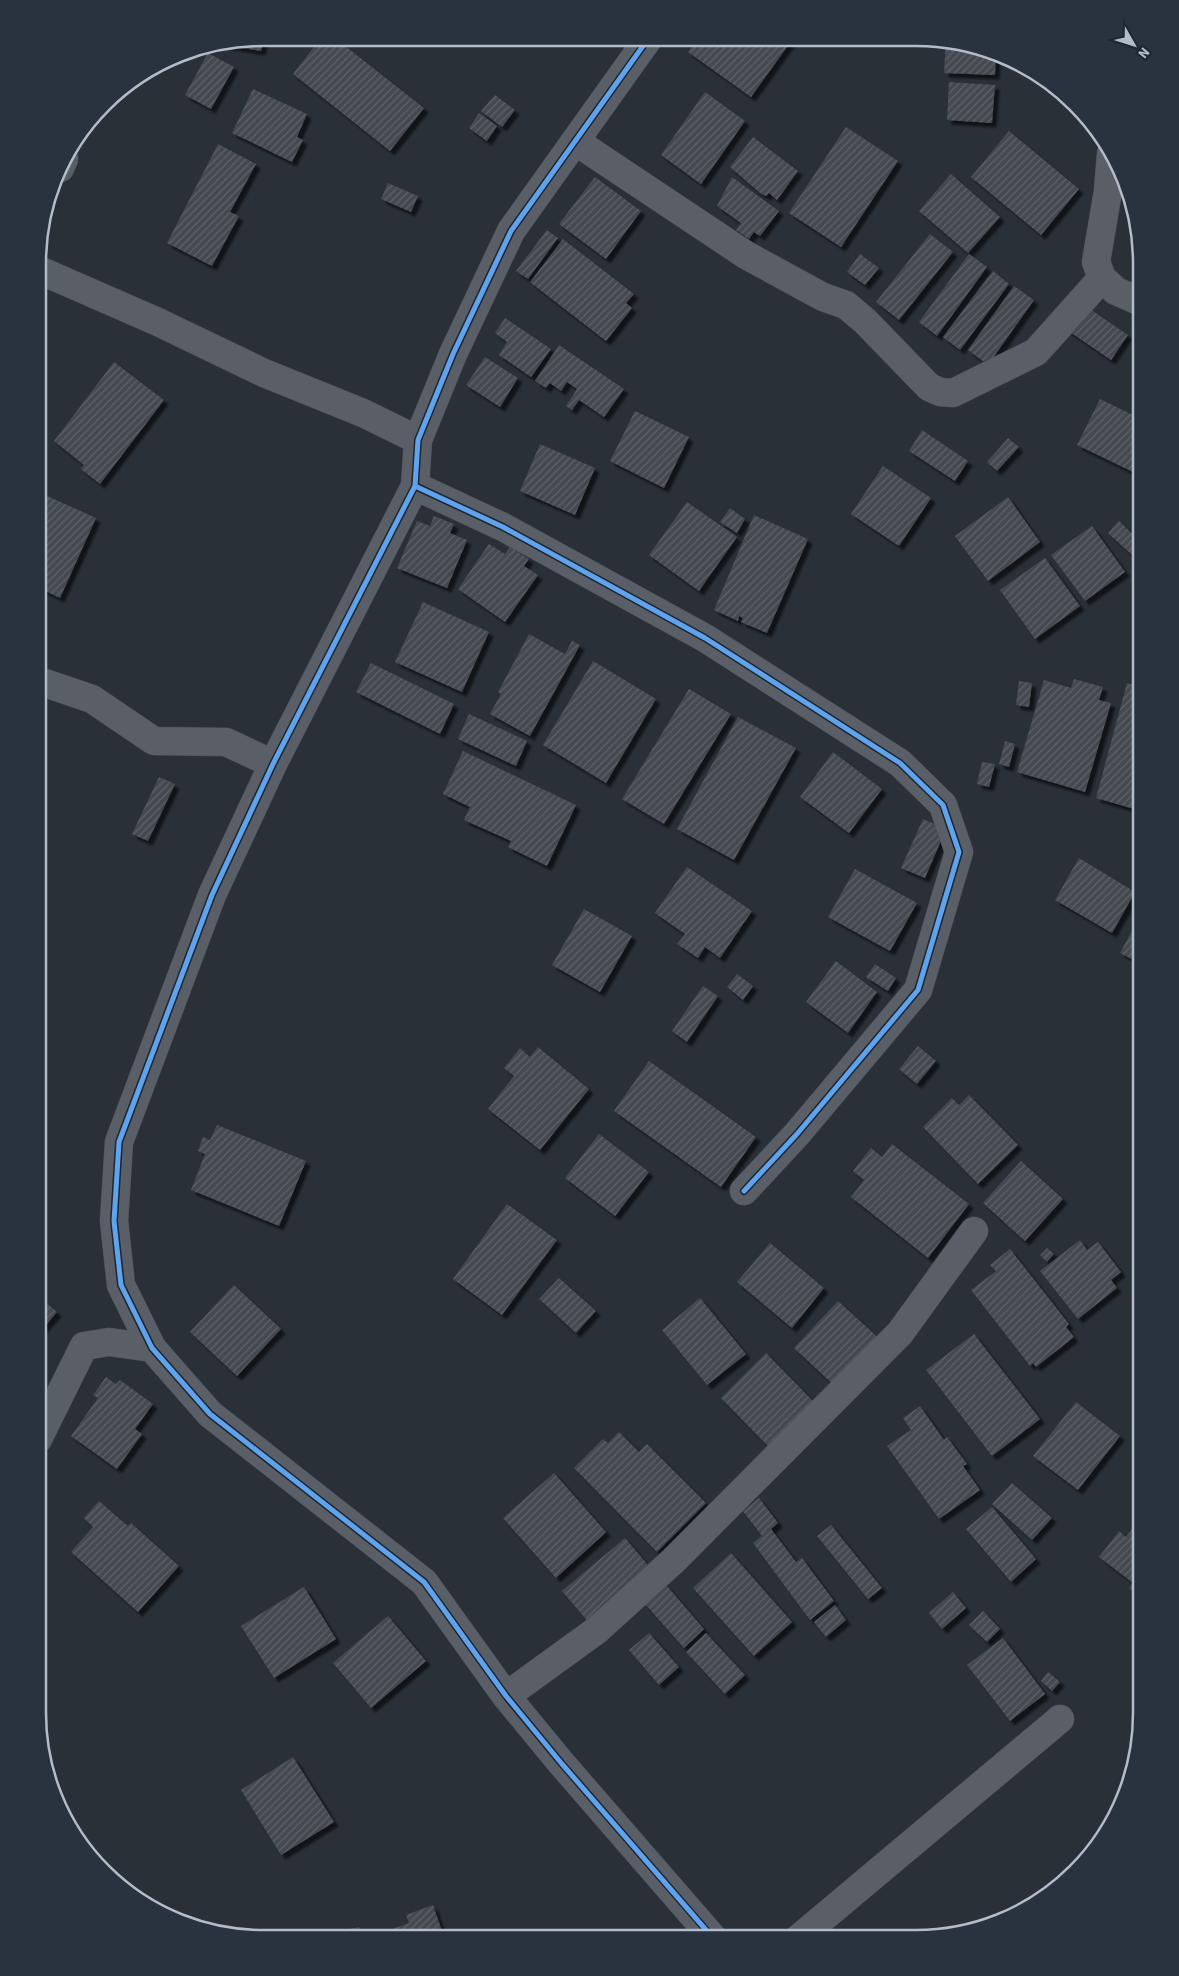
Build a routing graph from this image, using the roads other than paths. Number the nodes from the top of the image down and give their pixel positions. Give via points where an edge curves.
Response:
1 (643, 46) edge
2 (575, 140) junction
3 (1110, 167) edge
4 (46, 273) edge
5 (1102, 278) junction
6 (1133, 298) edge
7 (418, 440) junction
8 (415, 486) junction
9 (46, 684) edge
10 (273, 764) junction
11 (744, 1191) dead end
12 (974, 1231) dead end
13 (152, 1348) junction
14 (46, 1423) edge
15 (506, 1696) junction
16 (1060, 1719) dead end
17 (706, 1930) edge
18 (809, 1930) edge

1 - 2 street
2 - 5 street via 746,255 823,297 846,305 928,387 940,392 953,393 1036,352
2 - 7 street via 511,231 453,354
3 - 5 street via 1096,262
4 - 7 street
5 - 6 street via 1116,291
7 - 8 street
8 - 10 street
8 - 11 street via 503,527 706,638 900,763 943,804 959,852 918,990 797,1134
9 - 10 street via 92,699 154,741 226,742
10 - 13 street via 212,896 120,1142 114,1221 121,1285
12 - 15 street via 900,1333 681,1553 597,1630
13 - 14 street via 109,1342 84,1346
13 - 15 street via 210,1414 424,1582
15 - 17 street
16 - 18 street

